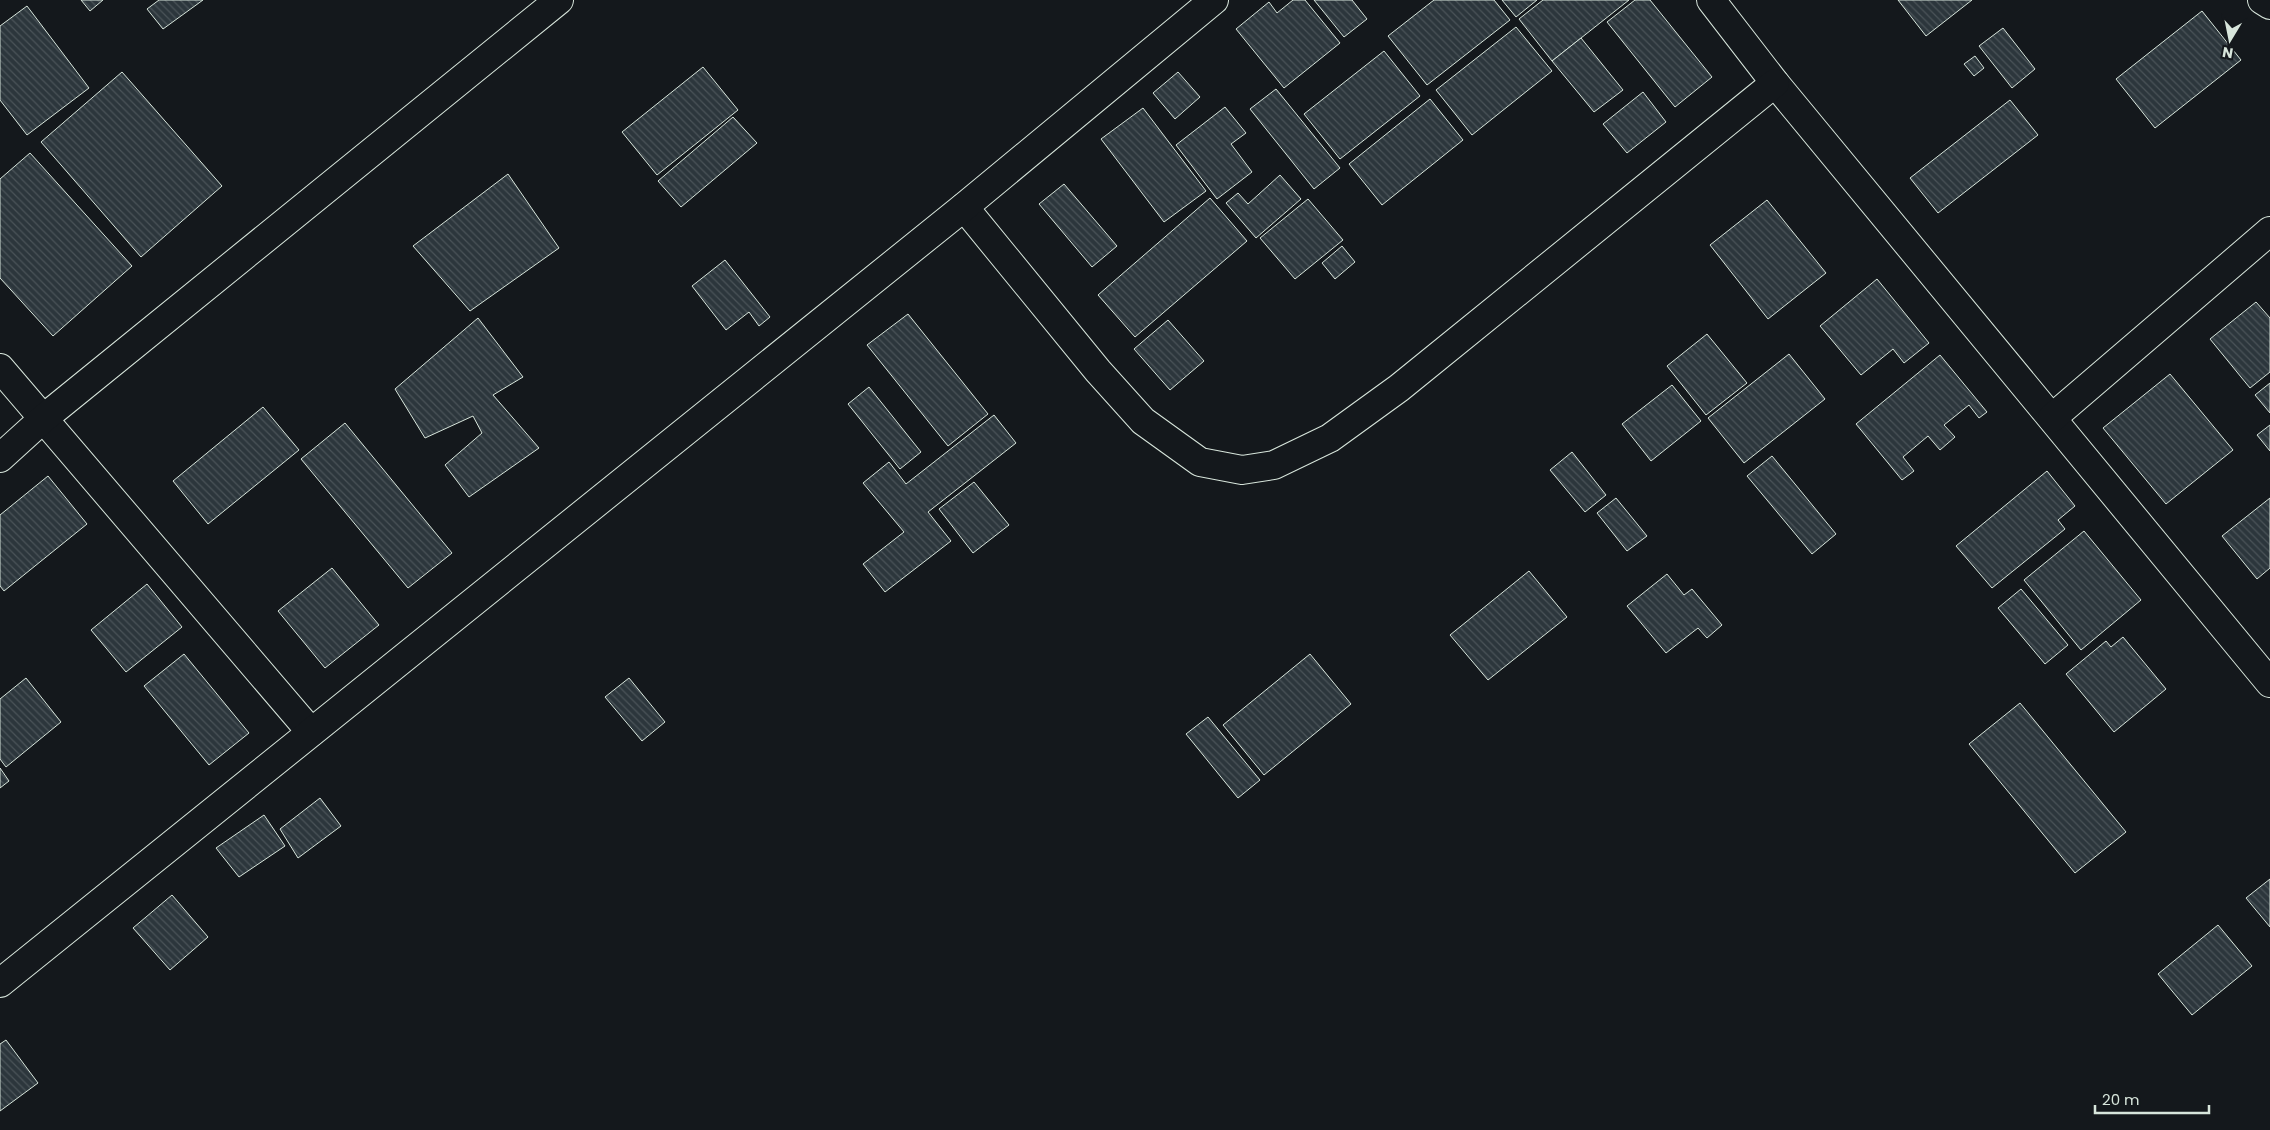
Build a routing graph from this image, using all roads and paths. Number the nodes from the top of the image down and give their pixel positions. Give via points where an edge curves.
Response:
1 (559, 0) edge
2 (1214, 0) edge
3 (1711, 0) edge
4 (2262, 0) edge
5 (2270, 5) edge
6 (1775, 83) junction
7 (964, 207) junction
8 (2270, 231) edge
9 (0, 368) edge
10 (44, 418) junction
11 (2052, 418) junction
12 (0, 458) edge
13 (2270, 683) edge
14 (311, 732) junction
15 (0, 983) edge

1 - 10 street
2 - 7 street
3 - 6 street
4 - 5 street
6 - 7 street via 1399,388 1338,433 1274,465 1242,470 1200,462 1143,421
6 - 11 street
7 - 14 street
8 - 11 street
9 - 10 street
10 - 12 street
10 - 14 street
11 - 13 street
14 - 15 street

